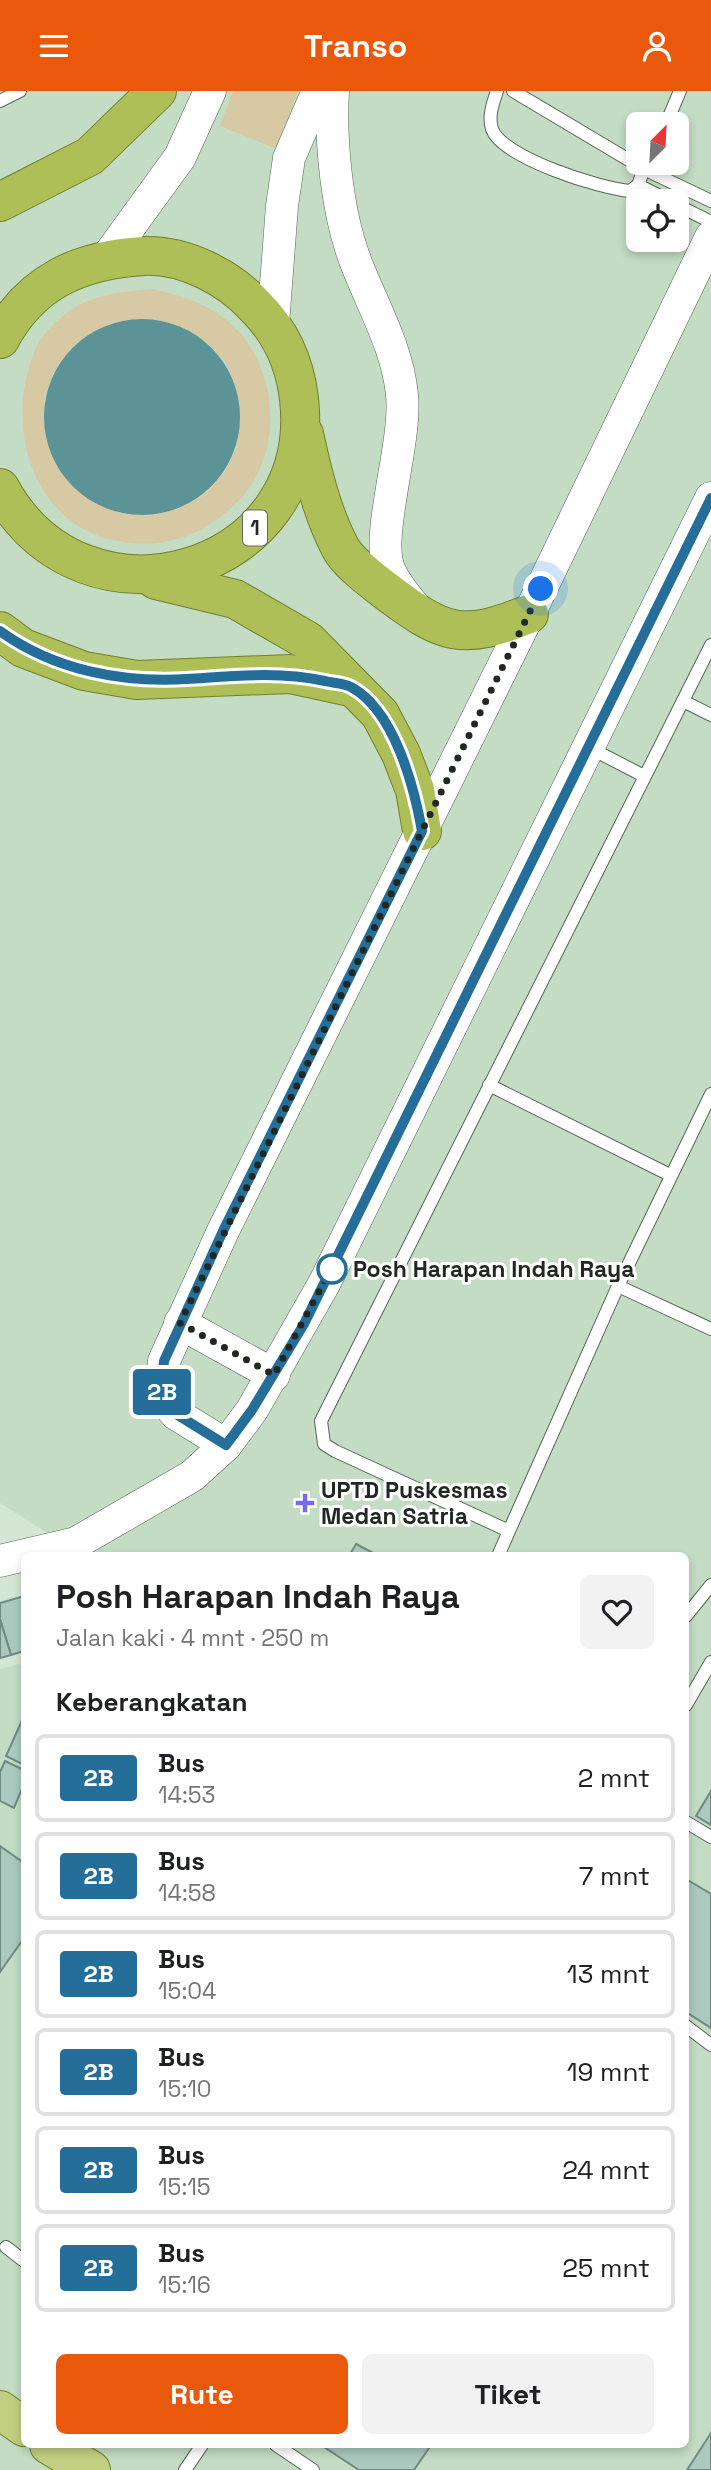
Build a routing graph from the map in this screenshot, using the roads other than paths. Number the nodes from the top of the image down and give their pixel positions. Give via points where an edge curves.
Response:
1 (20, 91) edge
2 (157, 91) edge
3 (210, 91) edge
4 (318, 91) edge
5 (333, 91) edge
6 (497, 91) edge
7 (680, 91) edge
8 (517, 92) edge
9 (0, 101) edge
10 (671, 112) edge
11 (626, 157) edge
12 (639, 175) edge
13 (660, 175) edge
14 (638, 185) junction
15 (646, 189) edge
16 (711, 201) edge
17 (0, 202) edge
18 (689, 211) edge
19 (711, 222) edge
20 (711, 237) edge
21 (106, 259) junction
22 (273, 324) junction
23 (0, 339) edge
24 (302, 425) junction
25 (0, 488) edge
26 (711, 498) edge
27 (0, 529) edge
28 (51, 548) junction
29 (138, 576) junction
30 (529, 614) junction
31 (426, 621) junction
32 (0, 631) edge
33 (711, 645) edge
34 (350, 687) junction
35 (683, 701) junction
36 (711, 715) edge
37 (588, 747) junction
38 (644, 776) junction
39 (422, 831) junction
40 (489, 1085) junction
41 (711, 1094) edge
42 (707, 1112) edge
43 (670, 1175) junction
44 (618, 1286) junction
45 (180, 1323) junction
46 (711, 1329) edge
47 (274, 1375) junction
48 (226, 1445) junction
49 (509, 1531) junction
50 (38, 1552) edge
51 (500, 1552) edge
52 (21, 1556) edge
53 (0, 1561) edge
54 (711, 1585) edge
55 (689, 1612) edge
56 (711, 1662) edge
57 (689, 1700) edge
58 (689, 1824) edge
59 (711, 1837) edge
60 (689, 2028) edge
61 (711, 2045) edge
62 (6, 2246) dead end
63 (21, 2258) edge
64 (0, 2410) edge
65 (21, 2425) edge
66 (54, 2448) edge
67 (199, 2448) edge
68 (280, 2448) edge
69 (91, 2470) edge
70 (185, 2470) edge
71 (313, 2470) edge

1 - 9 lane
2 - 17 highway via 90,156
3 - 21 street via 180,157
4 - 22 street via 289,158
5 - 31 street via 337,178 353,256 398,367 402,394 404,428 385,541 388,568
6 - 14 lane via 491,108 492,129 498,138 540,165 574,178 618,190 630,191
7 - 10 lane
8 - 11 lane
12 - 14 lane
13 - 16 lane
14 - 15 lane
18 - 19 lane
20 - 30 street
21 - 22 highway, 1 via 153,256 199,266 240,290
21 - 23 highway, 1 via 68,272 36,293
22 - 24 highway, 1 via 296,372
24 - 29 highway, 1 via 290,477 268,516 243,539 194,568
24 - 31 highway via 313,474 341,549 374,582
25 - 28 highway, 1 via 14,515
26 - 37 street
27 - 28 highway, 1
28 - 29 highway, 1 via 96,570
29 - 34 highway via 235,599 308,641
30 - 31 highway via 496,628 462,630
30 - 39 street
32 - 34 highway via 23,648 72,667 124,678 290,674
33 - 35 lane
34 - 39 highway via 380,714 401,754 415,790
35 - 36 lane
35 - 38 lane
37 - 38 lane
37 - 47 street via 325,1282
38 - 40 lane
39 - 45 street
40 - 43 lane
40 - 49 lane via 321,1421 324,1444 335,1451
41 - 42 lane
42 - 43 lane
43 - 44 lane
44 - 46 lane
44 - 49 lane
45 - 47 street
45 - 48 street via 164,1361 161,1392 176,1414
47 - 48 street
48 - 50 street via 192,1476 76,1543
49 - 51 lane
52 - 53 street
54 - 55 lane
56 - 57 lane
58 - 59 lane
60 - 61 lane
62 - 63 lane
64 - 65 main road
66 - 69 main road
67 - 70 lane
68 - 71 lane

